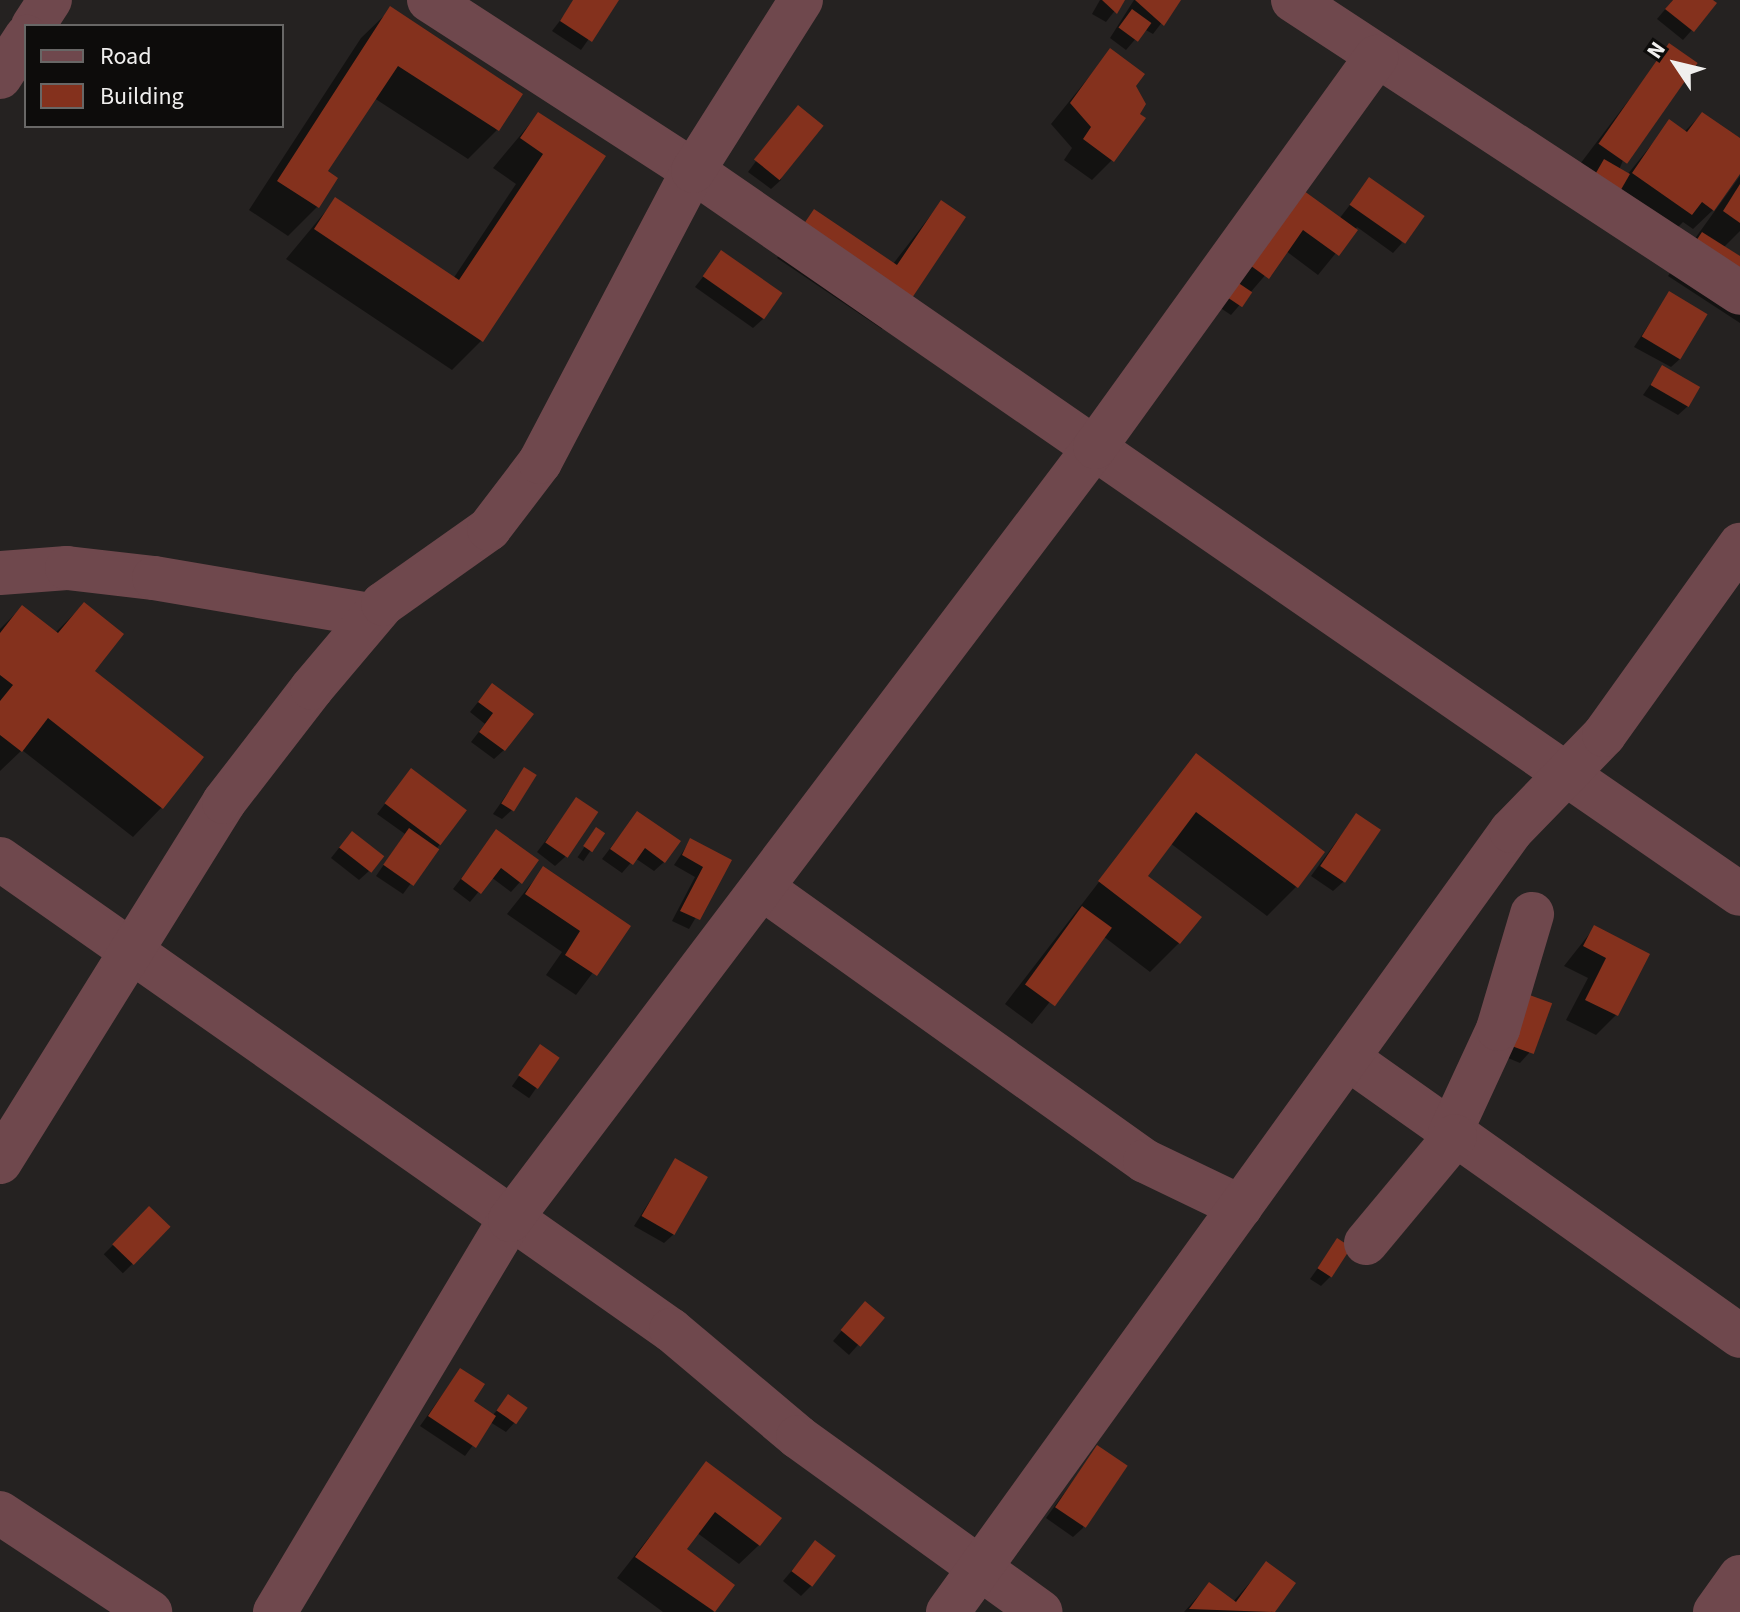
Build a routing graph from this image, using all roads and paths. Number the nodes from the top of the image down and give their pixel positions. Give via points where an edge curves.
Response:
1 (50, 0) edge
2 (429, 0) edge
3 (801, 0) edge
4 (1293, 0) edge
5 (34, 24) edge
6 (24, 40) edge
7 (1376, 57) junction
8 (0, 77) edge
9 (693, 171) junction
10 (1740, 293) edge
11 (1095, 447) junction
12 (1740, 545) edge
13 (2, 565) edge
14 (371, 615) junction
15 (1566, 772) junction
16 (0, 859) edge
17 (762, 888) junction
18 (1740, 894) edge
19 (1532, 914) dead end
20 (131, 950) junction
21 (1349, 1059) junction
22 (1452, 1135) junction
23 (0, 1162) edge
24 (1241, 1207) junction
25 (510, 1220) junction
26 (1366, 1243) dead end
27 (1740, 1336) edge
28 (0, 1513) edge
29 (977, 1569) junction
30 (1740, 1577) edge
31 (150, 1612) edge
32 (275, 1612) edge
33 (948, 1612) edge
34 (1041, 1612) edge
35 (1715, 1612) edge

1 - 5 street
2 - 9 street
3 - 9 street
4 - 7 street
6 - 8 street
7 - 10 street
7 - 11 street
9 - 11 street
9 - 14 street via 586,382 514,499 464,551
11 - 15 street
11 - 17 street
12 - 15 street via 1640,688
13 - 14 street via 154,578
14 - 20 street via 224,802
15 - 18 street
15 - 21 street via 1511,831
16 - 20 street
17 - 24 street via 1145,1161
17 - 25 street
19 - 22 street via 1498,1029
20 - 23 street
20 - 25 street
21 - 22 street
21 - 24 street
22 - 26 street
22 - 27 street
24 - 29 street
25 - 29 street via 671,1330 798,1437
25 - 32 street
28 - 31 street
29 - 33 street
29 - 34 street
30 - 35 street

